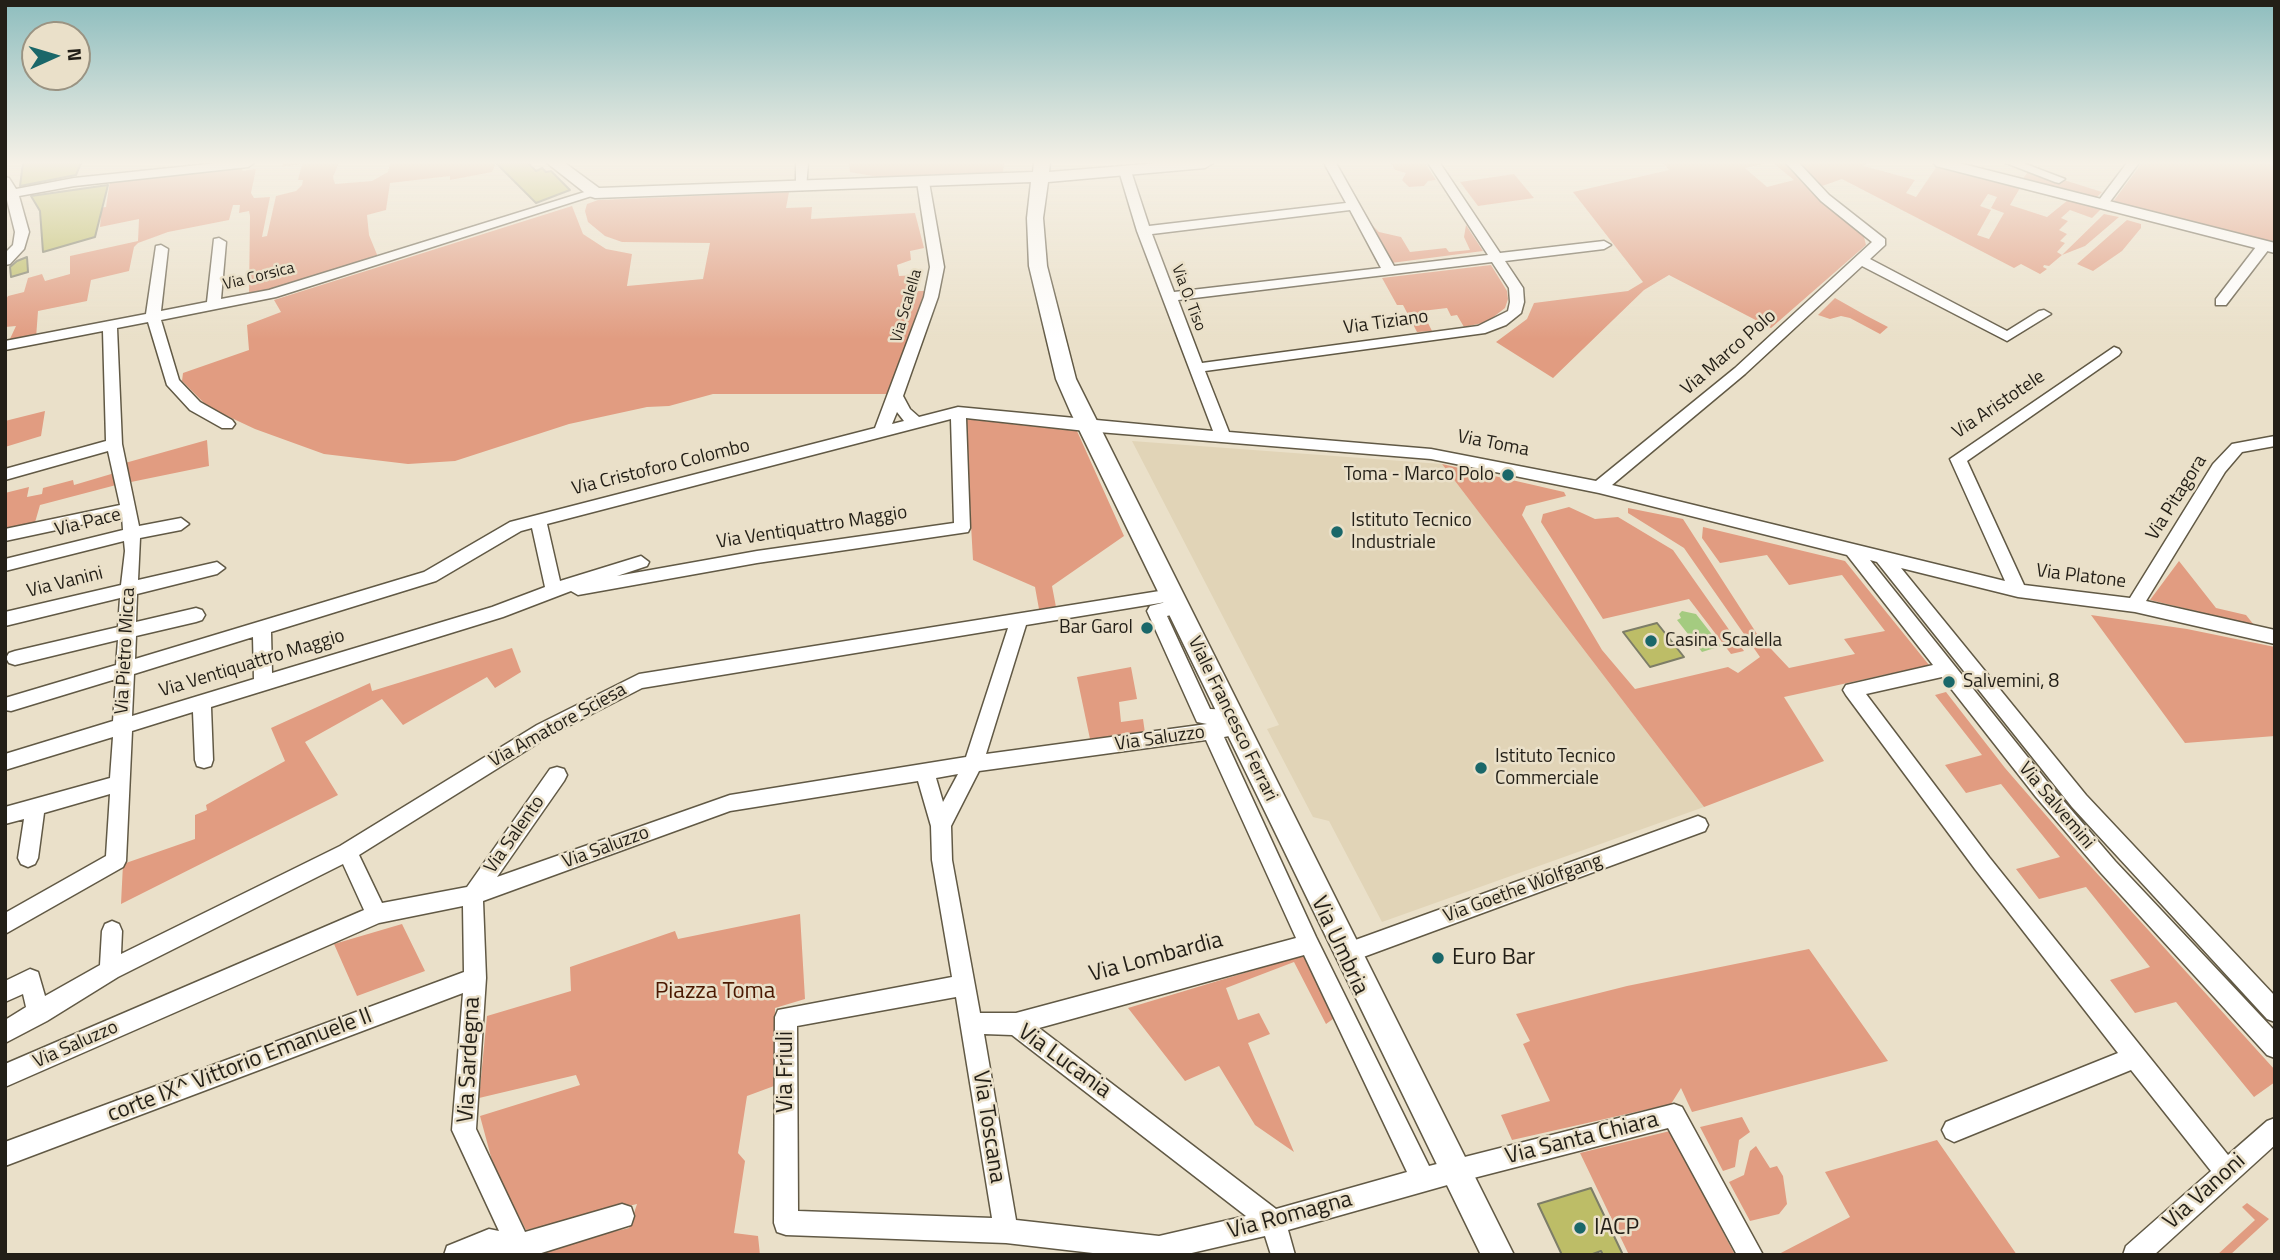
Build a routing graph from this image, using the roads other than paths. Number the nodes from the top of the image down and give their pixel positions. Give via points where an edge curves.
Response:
1 (19, 222) edge
2 (503, 222) edge
3 (930, 222) edge
4 (1035, 222) edge
5 (1141, 222) edge
6 (1221, 222) edge
7 (1363, 222) edge
8 (1473, 222) edge
9 (1855, 222) edge
10 (2171, 222) edge
11 (1144, 231) junction
12 (22, 232) junction
13 (5, 237) edge
14 (219, 242) dead end
15 (1604, 245) dead end
16 (2269, 247) edge
17 (161, 249) dead end
18 (1496, 256) junction
19 (1862, 260) junction
20 (5, 261) edge
21 (1389, 269) junction
22 (1169, 297) junction
23 (2221, 302) dead end
24 (214, 306) junction
25 (2043, 314) dead end
26 (153, 317) junction
27 (110, 326) junction
28 (5, 345) edge
29 (2115, 352) dead end
30 (1196, 368) junction
31 (897, 396) junction
32 (958, 412) junction
33 (916, 423) junction
34 (227, 424) dead end
35 (1086, 426) junction
36 (881, 432) junction
37 (1223, 436) junction
38 (2275, 441) edge
39 (114, 444) junction
40 (5, 475) edge
41 (1600, 487) junction
42 (129, 509) junction
43 (538, 520) junction
44 (181, 524) dead end
45 (133, 533) junction
46 (5, 535) edge
47 (1853, 551) junction
48 (1883, 558) junction
49 (641, 562) dead end
50 (5, 565) edge
51 (216, 568) dead end
52 (129, 589) junction
53 (554, 591) junction
54 (2018, 591) junction
55 (1175, 601) junction
56 (2135, 605) junction
57 (196, 615) dead end
58 (5, 619) edge
59 (1018, 620) junction
60 (262, 628) junction
61 (127, 632) junction
62 (2275, 638) edge
63 (15, 658) dead end
64 (124, 669) junction
65 (1947, 669) junction
66 (263, 681) junction
67 (202, 701) junction
68 (11, 704) dead end
69 (1226, 725) junction
70 (122, 727) junction
71 (204, 760) dead end
72 (5, 762) edge
73 (973, 764) junction
74 (925, 774) junction
75 (557, 775) dead end
76 (120, 783) junction
77 (35, 807) junction
78 (5, 816) edge
79 (1698, 825) dead end
80 (941, 826) junction
81 (347, 852) junction
82 (28, 858) dead end
83 (473, 895) junction
84 (377, 914) junction
85 (5, 924) edge
86 (112, 931) dead end
87 (1309, 944) junction
88 (1347, 953) junction
89 (110, 970) junction
90 (475, 978) junction
91 (964, 985) junction
92 (5, 992) edge
93 (2275, 1012) edge
94 (39, 1014) junction
95 (971, 1023) junction
96 (1016, 1024) junction
97 (5, 1032) edge
98 (2275, 1047) edge
99 (2135, 1057) junction
100 (5, 1076) edge
101 (2275, 1129) edge
102 (1954, 1130) dead end
103 (5, 1154) edge
104 (1458, 1170) junction
105 (2227, 1173) junction
106 (1423, 1180) junction
107 (622, 1216) dead end
108 (1273, 1222) junction
109 (786, 1223) joint
110 (1006, 1231) junction
111 (520, 1250) edge
112 (456, 1255) edge
113 (1283, 1255) edge
114 (1498, 1255) edge
115 (1751, 1255) edge
116 (2136, 1255) edge

1 - 12 street
2 - 24 street, Via Corsica via 271,294
3 - 31 street, Via Scalella via 937,267
4 - 35 street, Viale Francesco Ferrari via 1038,267 1066,379
5 - 11 street, Via O. Tiso
6 - 11 street
7 - 21 street
8 - 18 street, Via Tiziano
9 - 19 street, Via Marco Polo via 1880,242
10 - 16 street
11 - 22 street, Via O. Tiso
12 - 13 street
12 - 20 street via 19,246
14 - 24 street
15 - 18 street
16 - 23 street
17 - 26 street
18 - 21 street
18 - 30 street, Via Tiziano via 1516,288 1517,302 1514,313 1480,330
19 - 25 street via 2007,337
19 - 41 street, Via Marco Polo via 1740,371
21 - 22 street
22 - 30 street, Via O. Tiso
24 - 26 street, Via Corsica
26 - 27 street, Via Corsica
26 - 34 street via 173,382 195,406
27 - 28 street, Via Corsica
27 - 39 street, Via Pietro Micca
29 - 54 street, Via Aristotele via 1958,459
30 - 37 street, Via O. Tiso
31 - 33 street
31 - 36 street, Via Scalella
32 - 33 street, Via Cristoforo Colombo
32 - 35 street, Via Cristoforo Colombo
32 - 53 street, Via Ventiquattro Maggio via 962,528
33 - 36 street, Via Cristoforo Colombo
35 - 37 street, Via Toma
35 - 55 street, Viale Francesco Ferrari
36 - 43 street, Via Cristoforo Colombo
37 - 41 street, Via Toma via 1432,454
38 - 56 street, Via Pitagora via 2237,448 2219,468
39 - 40 street
39 - 42 street, Via Pietro Micca
41 - 47 street, Via Toma
42 - 45 street, Via Pietro Micca
42 - 46 street
43 - 53 street
43 - 60 street, Via Cristoforo Colombo via 516,526 430,576
44 - 45 street, Via Pace
45 - 50 street, Via Pace
45 - 52 street, Via Pietro Micca
47 - 48 street, Via Toma
47 - 65 street, Via Salvemini
48 - 54 street, Via Platone
48 - 93 street, Via Salvemini via 2079,801
49 - 53 street, Via Ventiquattro Maggio
51 - 52 street, Via Vanini
52 - 58 street, Via Vanini
52 - 61 street, Via Pietro Micca
53 - 66 street, Via Ventiquattro Maggio
54 - 56 street, Via Platone
55 - 59 street, Via Amatore Sciesa
55 - 69 street, Viale Francesco Ferrari
56 - 62 street, Via Platone
57 - 61 street
59 - 73 street
59 - 81 street, Via Amatore Sciesa via 639,681 544,730
60 - 64 street, Via Cristoforo Colombo
60 - 66 street
61 - 63 street
61 - 64 street, Via Pietro Micca
64 - 68 street, Via Cristoforo Colombo
64 - 70 street, Via Pietro Micca
65 - 98 street, Via Salvemini via 2108,867
65 - 99 street via 1852,690
66 - 67 street, Via Ventiquattro Maggio
67 - 70 street, Via Ventiquattro Maggio
67 - 71 street
69 - 73 street, Via Saluzzo
69 - 87 street, Via Umbria
69 - 88 street, Viale Francesco Ferrari
70 - 72 street, Via Ventiquattro Maggio
70 - 76 street, Via Pietro Micca
73 - 74 street, Via Saluzzo
73 - 80 street
74 - 80 street
74 - 83 street, Via Saluzzo via 730,803
75 - 83 street, Via Salento
76 - 77 street
76 - 85 street, Via Pietro Micca via 116,861
77 - 78 street
77 - 82 street
79 - 88 street, Via Goethe Wolfgang
80 - 91 street via 942,860
81 - 84 street
81 - 89 street, Via Amatore Sciesa
83 - 84 street, Via Saluzzo
83 - 90 street, Via Sardegna
84 - 100 street, Via Saluzzo
86 - 89 street
87 - 96 street, Via Lombardia
87 - 106 street, Via Umbria
88 - 104 street, Viale Francesco Ferrari
89 - 94 street, Via Amatore Sciesa
90 - 103 street, corte IX^ Vittorio Emanuele II
90 - 111 street, Via Sardegna via 464,1130
91 - 95 street
91 - 109 street, Via Friuli via 786,1017
92 - 94 street via 30,979
94 - 97 street, Via Amatore Sciesa
95 - 96 street, Via Lucania
95 - 110 street, Via Toscana
96 - 108 street, Via Lucania
99 - 102 street
99 - 105 street
101 - 105 street, Via Vanoni
104 - 106 street, Via Romagna
104 - 114 street, Viale Francesco Ferrari
104 - 115 street, Via Santa Chiara via 1674,1115
105 - 116 street, Via Vanoni
106 - 108 street, Via Romagna
107 - 111 street
108 - 110 street, Via Romagna via 1159,1248
108 - 113 street
109 - 110 street, Via Romagna
111 - 112 street via 489,1241

